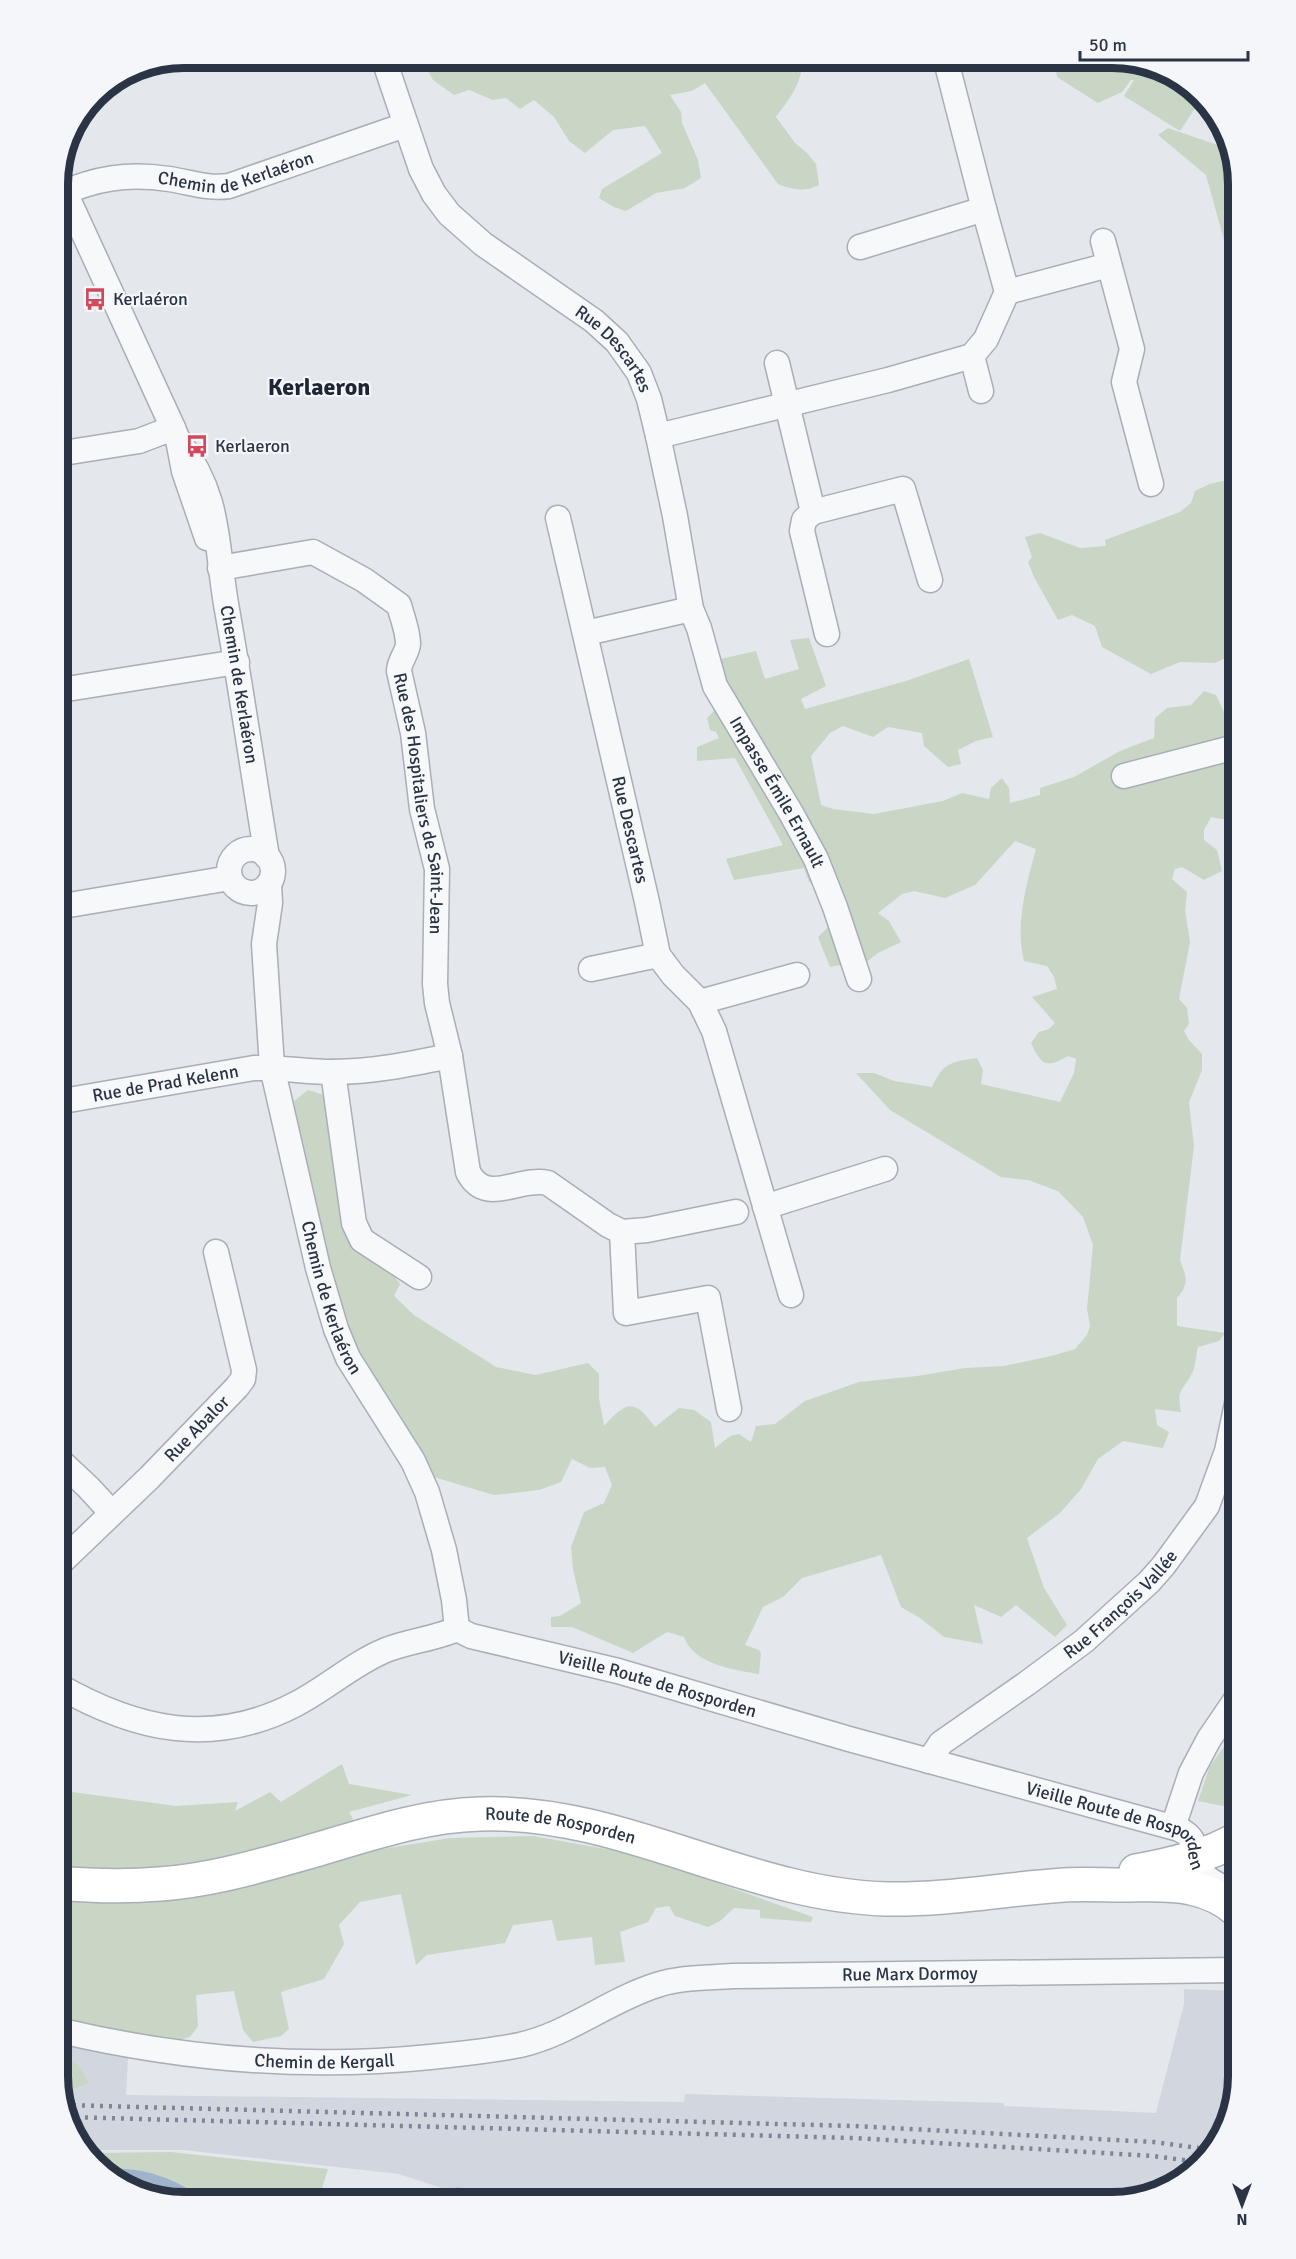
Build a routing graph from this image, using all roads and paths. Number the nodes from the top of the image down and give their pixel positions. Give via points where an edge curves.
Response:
1 (387, 68) edge
2 (948, 68) edge
3 (405, 125) junction
4 (68, 186) edge
5 (68, 204) edge
6 (984, 209) junction
7 (1103, 241) dead end
8 (860, 247) dead end
9 (1109, 265) junction
10 (1006, 292) junction
11 (972, 356) junction
12 (777, 363) dead end
13 (981, 391) dead end
14 (788, 405) junction
15 (176, 434) junction
16 (658, 436) junction
17 (68, 452) edge
18 (1151, 484) dead end
19 (813, 512) junction
20 (558, 518) dead end
21 (220, 568) junction
22 (930, 580) dead end
23 (691, 609) junction
24 (586, 633) junction
25 (827, 634) dead end
26 (237, 662) junction
27 (68, 688) edge
28 (1228, 749) edge
29 (1124, 776) dead end
30 (258, 800) junction
31 (243, 851) junction
32 (267, 856) junction
33 (270, 884) junction
34 (238, 885) junction
35 (68, 906) edge
36 (264, 944) junction
37 (658, 956) junction
38 (591, 969) dead end
39 (798, 975) dead end
40 (859, 979) dead end
41 (700, 1002) junction
42 (450, 1056) junction
43 (273, 1067) junction
44 (333, 1072) junction
45 (68, 1100) edge
46 (885, 1169) dead end
47 (765, 1207) junction
48 (736, 1212) dead end
49 (622, 1232) junction
50 (216, 1252) dead end
51 (419, 1276) dead end
52 (791, 1295) dead end
53 (729, 1409) dead end
54 (1228, 1446) edge
55 (68, 1468) edge
56 (112, 1513) junction
57 (68, 1555) edge
58 (457, 1629) junction
59 (68, 1691) edge
60 (1228, 1711) edge
61 (929, 1761) junction
62 (1173, 1827) junction
63 (1228, 1844) edge
64 (1195, 1858) junction
65 (68, 1884) edge
66 (1062, 1885) junction
67 (1228, 1889) edge
68 (1228, 1904) edge
69 (1228, 1970) edge
70 (588, 2017) joint
71 (68, 2032) edge

1 - 3 street, Rue Descartes
2 - 6 street
3 - 4 street, Chemin de Kerlaéron via 229,186 205,187 130,176
3 - 16 street, Rue Descartes via 427,181 456,222 584,313 625,352 645,386
5 - 15 street, Chemin de Kerlaéron
6 - 8 street
6 - 10 street
7 - 9 street
9 - 10 street
9 - 18 street via 1132,349 1124,382
10 - 11 street via 986,339
11 - 13 street
11 - 14 street
12 - 14 street
14 - 16 street
14 - 19 street
15 - 17 street
15 - 21 street, Chemin de Kerlaéron via 199,470 212,503
16 - 23 street, Rue Descartes
19 - 22 street via 903,489
19 - 25 street via 804,520 802,531
20 - 24 street, Rue Descartes
21 - 26 street, Chemin de Kerlaéron
21 - 42 street, Rue des Hospitaliers de Saint-Jean via 313,552 399,605 408,643 399,671 413,733 422,809 437,869 435,984
23 - 24 street
23 - 40 street, Impasse Émile Ernault via 715,686 792,813 820,868
24 - 37 street, Rue Descartes
26 - 27 street
26 - 30 street, Chemin de Kerlaéron
28 - 29 street
30 - 31 street, Chemin de Kerlaéron
30 - 32 street, Chemin de Kerlaéron
31 - 32 street via 256,850
31 - 34 street via 231,865
32 - 33 street via 273,873
33 - 34 street via 258,892
33 - 36 street, Chemin de Kerlaéron
34 - 35 street
34 - 36 street, Chemin de Kerlaéron
36 - 43 street, Chemin de Kerlaéron
37 - 38 street
37 - 41 street, Rue Descartes
39 - 41 street
41 - 47 street, Rue Descartes via 714,1031
42 - 44 street via 386,1068
42 - 49 street, Rue des Hospitaliers de Saint-Jean via 472,1180 490,1190 548,1183
43 - 44 street
43 - 45 street, Rue de Prad Kelenn
43 - 58 street, Chemin de Kerlaéron via 306,1218 336,1329 348,1358 413,1461 427,1492 444,1550
44 - 51 street via 357,1233
46 - 47 street
47 - 52 street, Rue Descartes
48 - 49 street
49 - 53 street via 626,1313 708,1298
50 - 56 street, Rue Abalor via 243,1378
54 - 61 street, Rue François Vallée via 1207,1506 1149,1582 1084,1641 941,1743
55 - 56 street
56 - 57 street, Rue Abalor
58 - 59 street via 387,1650 290,1707 226,1728 180,1729 142,1723
58 - 61 street, Vieille Route de Rosporden via 471,1636 660,1682
60 - 62 street via 1191,1773
61 - 62 street, Vieille Route de Rosporden
62 - 64 street, Vieille Route de Rosporden via 1195,1843
63 - 64 main road, Route de Rosporden
64 - 66 main road, Route de Rosporden
64 - 67 street, Vieille Route de Rosporden via 1205,1876
65 - 66 main road, Route de Rosporden via 121,1887 164,1884 268,1863 414,1821 496,1814 590,1825 744,1873 828,1893 924,1898
66 - 68 main road, Route de Rosporden via 1177,1885 1217,1896
69 - 70 street, Rue Marx Dormoy via 733,1976 668,1982
70 - 71 street, Chemin de Kergall via 557,2032 500,2048 413,2059 331,2063 191,2055

